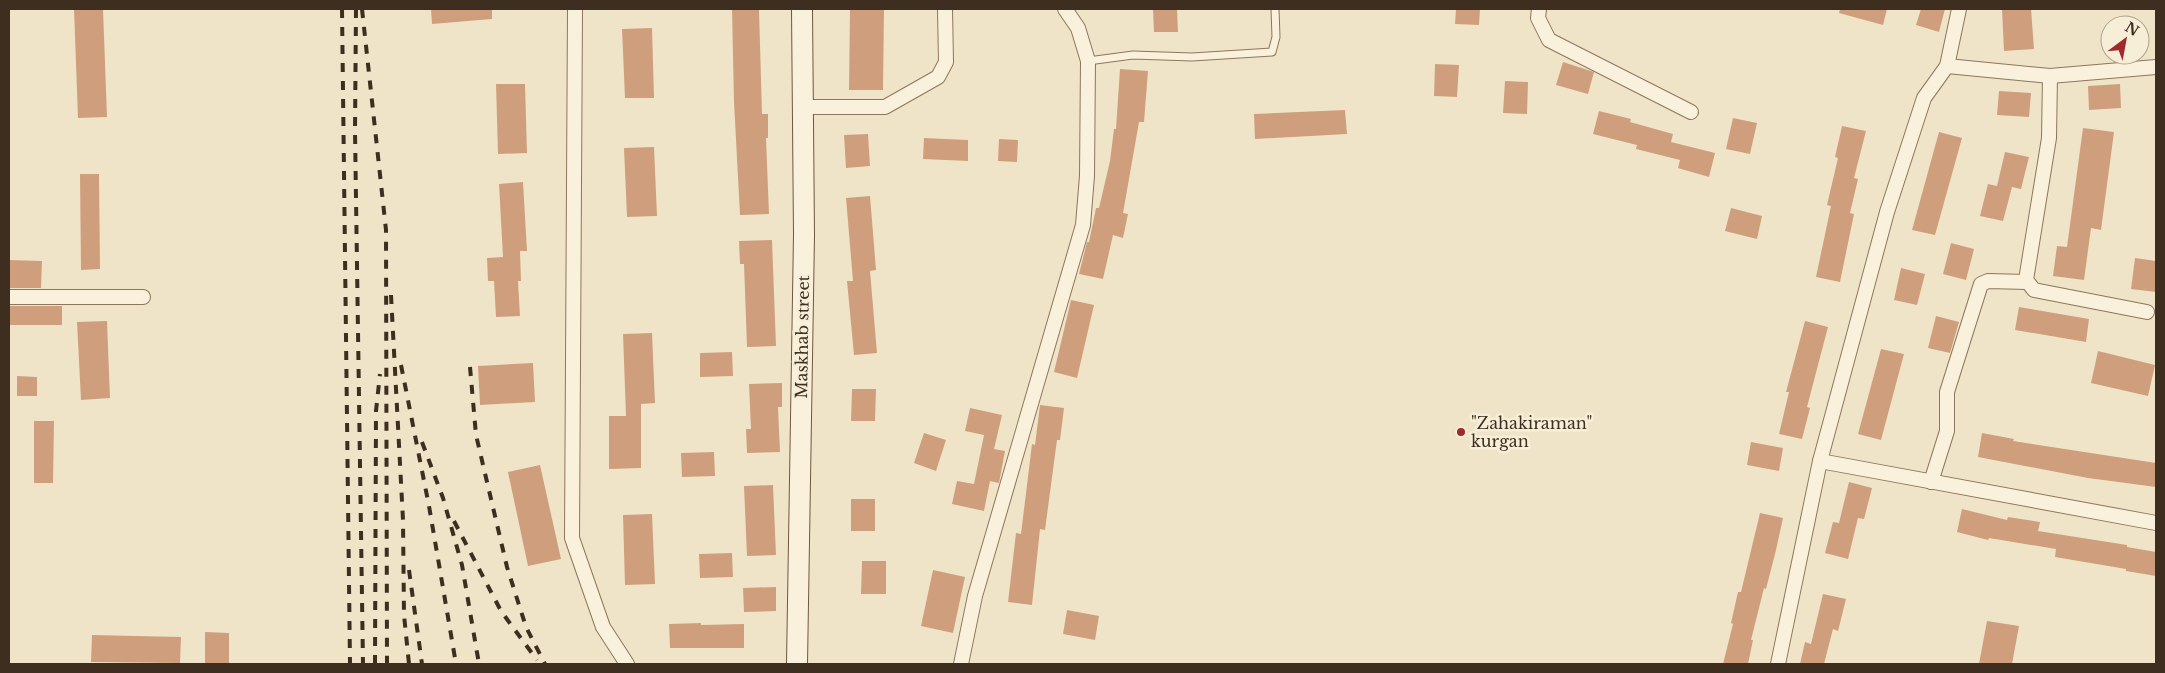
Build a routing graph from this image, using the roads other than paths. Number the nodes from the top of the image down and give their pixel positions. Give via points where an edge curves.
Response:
1 (575, 9) edge
2 (802, 9) edge
3 (945, 9) edge
4 (1065, 9) edge
5 (1274, 9) edge
6 (1539, 9) edge
7 (1958, 9) edge
8 (1088, 61) junction
9 (1948, 66) junction
10 (2156, 67) edge
11 (2050, 76) junction
12 (803, 107) junction
13 (1691, 112) dead end
14 (2027, 282) junction
15 (9, 297) edge
16 (143, 297) dead end
17 (2147, 312) dead end
18 (1820, 462) junction
19 (1931, 482) junction
20 (2156, 523) edge
21 (627, 664) edge
22 (797, 664) edge
23 (961, 664) edge
24 (1778, 664) edge

1 - 21 street via 572,538 603,627
2 - 12 main road, Maskhab street
3 - 12 street via 946,62 938,77 885,108
4 - 8 street via 1078,28
5 - 8 lane via 1276,37 1272,52 1192,57 1133,55
6 - 13 street via 1538,18 1548,40
7 - 9 street
8 - 23 street via 1087,176 1083,225 976,596
9 - 11 street
9 - 18 street via 1924,98 1887,212
10 - 11 street
11 - 14 street via 2049,138
12 - 22 main road, Maskhab street
14 - 17 street via 2034,290
14 - 19 street via 1988,281 1981,284 1947,392 1947,431
15 - 16 street
18 - 19 street
18 - 24 street
19 - 20 street

